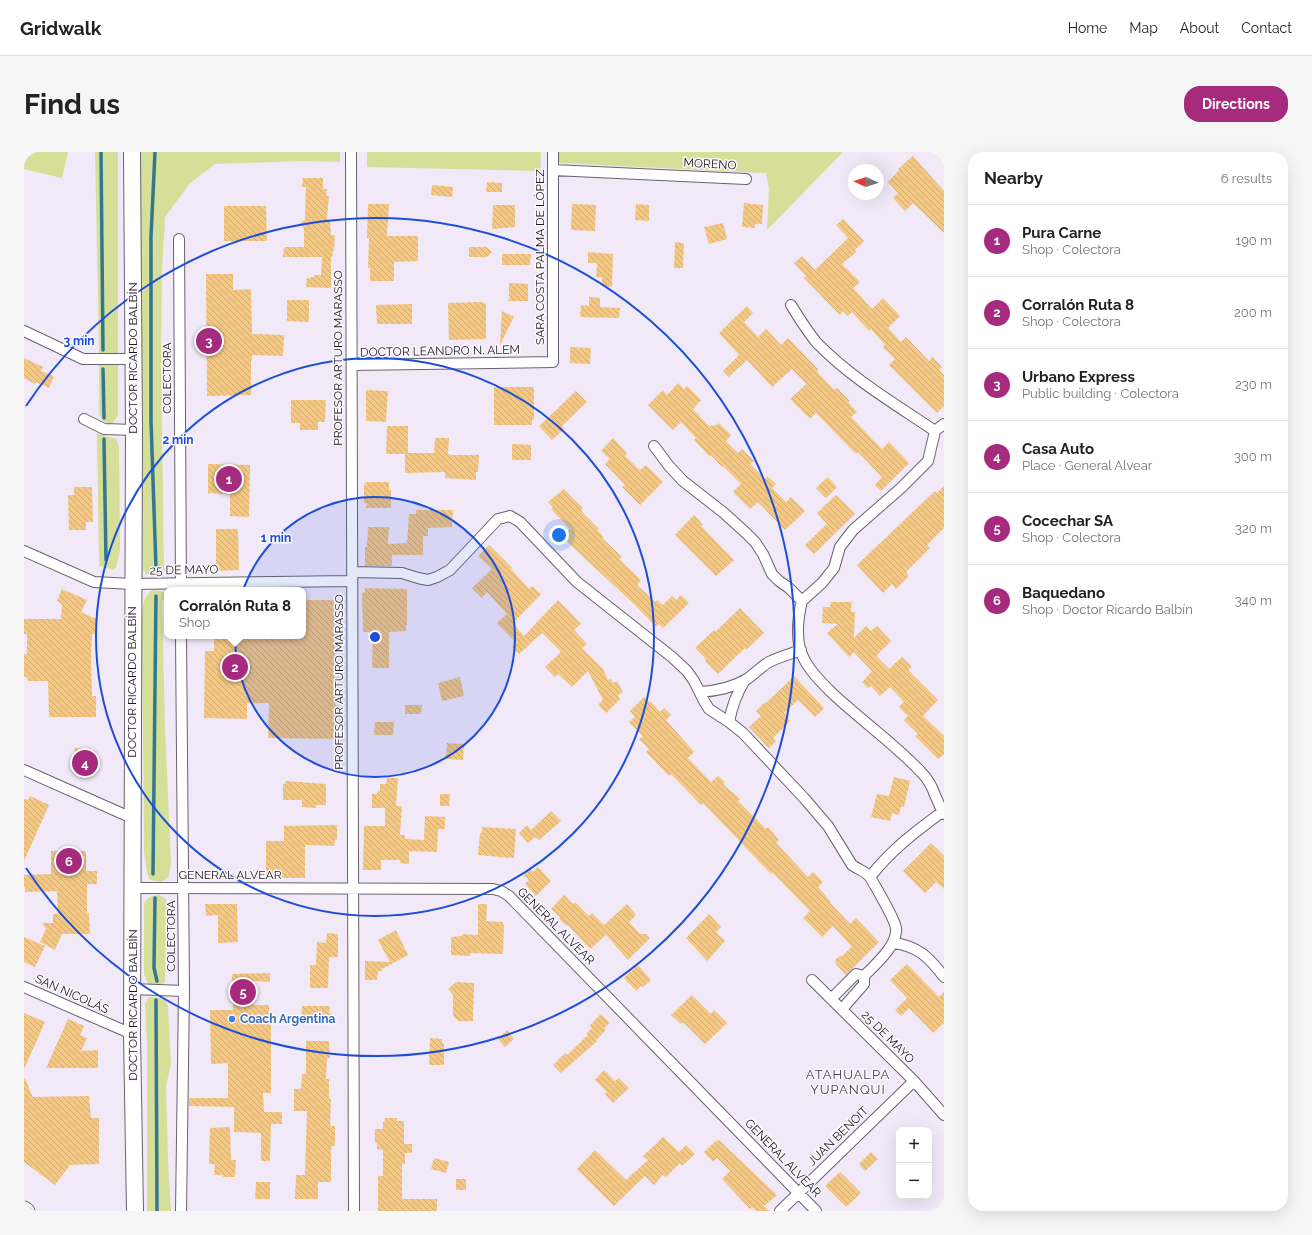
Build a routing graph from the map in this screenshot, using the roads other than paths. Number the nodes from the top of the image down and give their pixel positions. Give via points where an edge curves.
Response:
1 (132, 152) edge
2 (351, 152) edge
3 (553, 152) edge
4 (553, 170) junction
5 (746, 179) dead end
6 (179, 238) dead end
7 (791, 305) dead end
8 (24, 331) edge
9 (133, 359) junction
10 (553, 362) joint
11 (352, 365) junction
12 (84, 419) dead end
13 (944, 424) edge
14 (134, 430) junction
15 (935, 431) junction
16 (654, 446) dead end
17 (24, 550) edge
18 (352, 576) junction
19 (133, 584) junction
20 (181, 587) edge
21 (802, 601) junction
22 (181, 639) edge
23 (801, 650) junction
24 (744, 680) junction
25 (700, 692) junction
26 (729, 722) junction
27 (24, 770) edge
28 (943, 813) edge
29 (132, 818) junction
30 (870, 877) junction
31 (132, 888) junction
32 (183, 888) junction
33 (353, 889) junction
34 (893, 943) junction
35 (864, 976) junction
36 (944, 977) edge
37 (812, 980) dead end
38 (24, 987) edge
39 (132, 989) junction
40 (184, 991) junction
41 (831, 998) junction
42 (842, 1009) junction
43 (132, 1034) junction
44 (914, 1081) junction
45 (944, 1115) edge
46 (798, 1193) junction
47 (24, 1209) edge
48 (27, 1211) edge
49 (135, 1211) edge
50 (181, 1211) edge
51 (354, 1211) edge
52 (780, 1211) edge
53 (816, 1211) edge

1 - 9 main road, DOCTOR RICARDO BALBÍN
2 - 11 street, PROFESOR ARTURO MARASSO
3 - 4 street, SARA COSTA PALMA DE LÓPEZ
4 - 5 street, MORENO
4 - 10 street, SARA COSTA PALMA DE LÓPEZ
6 - 20 street, COLECTORA
7 - 15 street via 805,328 838,363
8 - 9 street via 82,359
9 - 14 main road, DOCTOR RICARDO BALBÍN
10 - 11 street, DOCTOR LEANDRO N. ALEM
11 - 18 street, PROFESOR ARTURO MARASSO
12 - 14 street via 104,429
13 - 15 street
14 - 19 main road, DOCTOR RICARDO BALBÍN
15 - 21 street via 928,461 853,530 840,546 834,568
16 - 21 street via 683,481 724,513 755,542 772,574
17 - 19 street, 25 DE MAYO via 94,582
18 - 20 street, 25 DE MAYO
18 - 25 street, 25 DE MAYO via 369,572 402,572 428,580 437,577 450,570 498,519 510,516 520,522 583,587 687,671
18 - 33 street, PROFESOR ARTURO MARASSO
19 - 20 street, 25 DE MAYO
19 - 29 main road, DOCTOR RICARDO BALBÍN
21 - 23 street via 798,623
22 - 32 street, COLECTORA
23 - 24 street via 767,663
23 - 28 street via 808,665 842,703 921,772
24 - 25 street via 718,691
24 - 26 street via 736,694
25 - 26 street via 709,709
26 - 30 street via 804,798 828,826 852,865 865,871
27 - 29 street
28 - 30 street via 909,837
29 - 31 main road, DOCTOR RICARDO BALBÍN
30 - 34 street via 896,928
31 - 32 street, GENERAL ALVEAR
31 - 39 main road, DOCTOR RICARDO BALBÍN
32 - 33 street, GENERAL ALVEAR
32 - 40 street, COLECTORA
33 - 46 street, GENERAL ALVEAR via 493,889 509,896
33 - 51 street, PROFESOR ARTURO MARASSO
34 - 35 street
34 - 36 street via 907,945 922,953
35 - 41 street via 856,974
35 - 42 street via 864,984
37 - 41 street, 25 DE MAYO
38 - 43 street, SAN NICOLÁS
39 - 40 street
39 - 43 main road, DOCTOR RICARDO BALBÍN
40 - 50 street, COLECTORA
41 - 42 street, 25 DE MAYO
42 - 44 street, 25 DE MAYO
43 - 49 main road, DOCTOR RICARDO BALBÍN
44 - 45 street, 25 DE MAYO
44 - 46 street, JUAN BENOIT
46 - 52 street, JUAN BENOIT
46 - 53 street, GENERAL ALVEAR
47 - 48 main road

